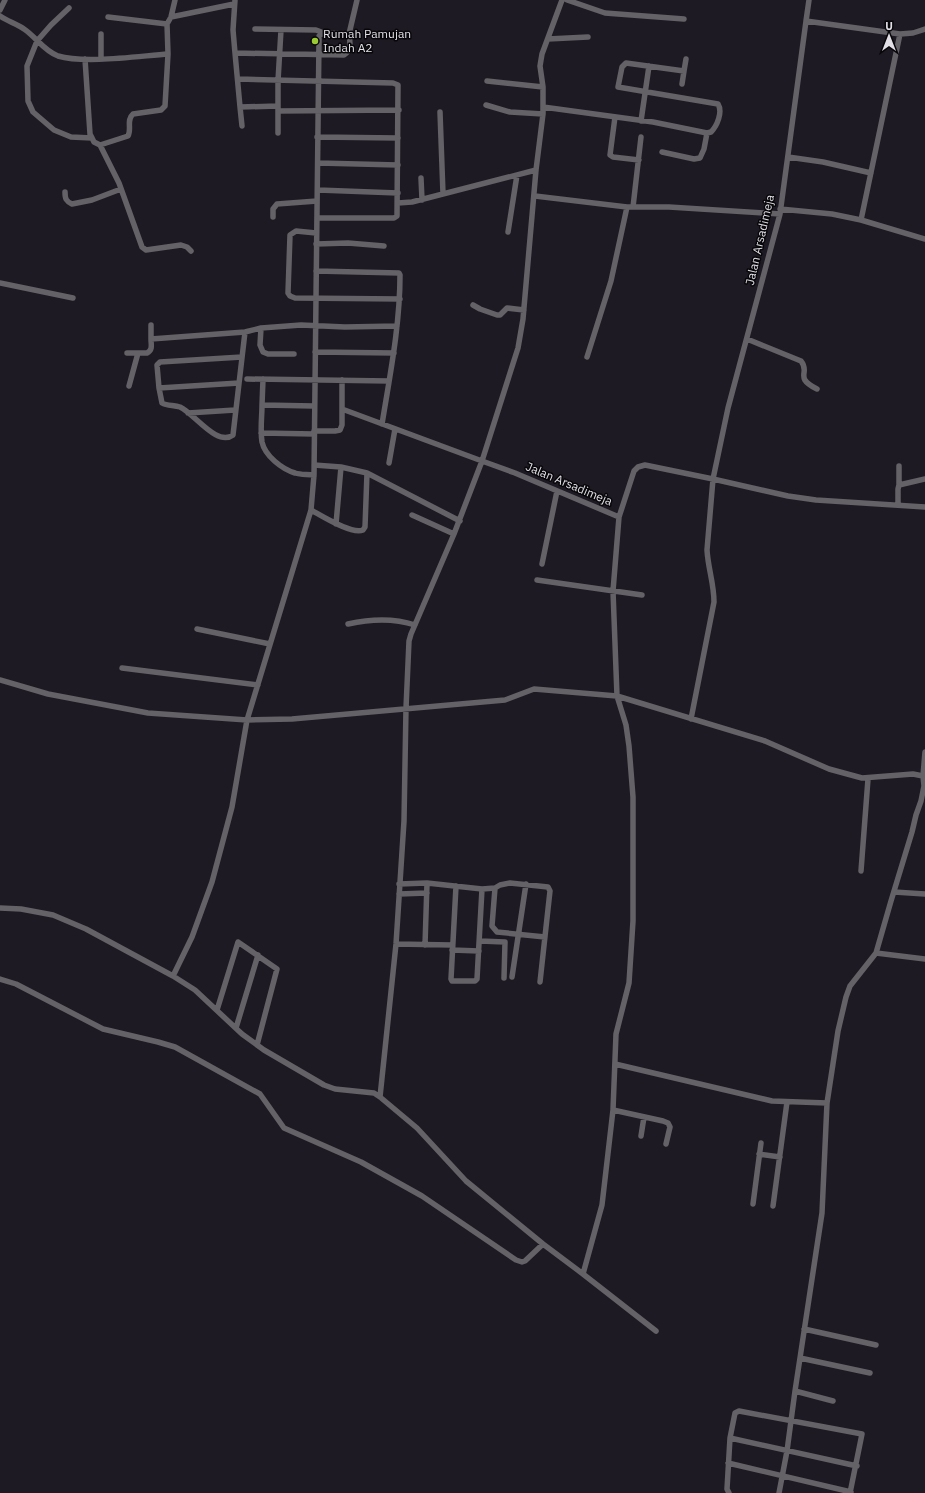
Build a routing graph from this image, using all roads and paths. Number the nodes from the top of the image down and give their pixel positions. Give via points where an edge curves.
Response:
1 (5, 0) edge
2 (175, 0) edge
3 (357, 0) edge
4 (562, 0) edge
5 (567, 0) edge
6 (808, 0) edge
7 (235, 2) edge
8 (70, 8) dead end
9 (0, 10) edge
10 (0, 16) edge
11 (108, 16) dead end
12 (171, 17) junction
13 (684, 18) dead end
14 (806, 21) junction
15 (167, 24) junction
16 (255, 29) dead end
17 (925, 29) edge
18 (281, 30) junction
19 (101, 34) dead end
20 (324, 34) junction
21 (349, 34) junction
22 (900, 34) junction
23 (588, 37) dead end
24 (548, 39) junction
25 (37, 41) junction
26 (235, 53) junction
27 (168, 54) junction
28 (280, 54) junction
29 (318, 54) junction
30 (85, 59) junction
31 (101, 59) junction
32 (686, 59) dead end
33 (649, 66) junction
34 (684, 71) junction
35 (238, 79) junction
36 (317, 80) junction
37 (278, 81) junction
38 (487, 81) dead end
39 (682, 84) dead end
40 (542, 87) junction
41 (646, 92) junction
42 (486, 105) dead end
43 (240, 107) junction
44 (543, 107) junction
45 (278, 109) junction
46 (317, 110) junction
47 (399, 110) junction
48 (440, 112) dead end
49 (543, 114) junction
50 (615, 117) junction
51 (641, 120) junction
52 (242, 126) dead end
53 (278, 133) dead end
54 (707, 133) junction
55 (318, 137) junction
56 (641, 137) dead end
57 (92, 138) junction
58 (398, 138) junction
59 (100, 145) junction
60 (662, 152) dead end
61 (788, 157) junction
62 (639, 160) junction
63 (318, 163) junction
64 (398, 165) junction
65 (536, 170) junction
66 (871, 173) junction
67 (517, 175) junction
68 (420, 178) dead end
69 (121, 189) junction
70 (318, 190) junction
71 (65, 192) dead end
72 (398, 193) junction
73 (443, 194) junction
74 (535, 196) junction
75 (422, 200) junction
76 (317, 201) junction
77 (398, 204) junction
78 (630, 207) junction
79 (780, 212) junction
80 (273, 217) dead end
81 (317, 218) junction
82 (861, 220) junction
83 (508, 232) dead end
84 (316, 233) junction
85 (925, 239) edge
86 (316, 244) junction
87 (384, 246) dead end
88 (191, 251) dead end
89 (316, 271) junction
90 (0, 283) edge
91 (72, 298) dead end
92 (316, 298) junction
93 (400, 299) junction
94 (473, 305) dead end
95 (524, 310) junction
96 (151, 325) dead end
97 (315, 325) junction
98 (397, 326) junction
99 (262, 328) junction
100 (245, 332) junction
101 (151, 339) junction
102 (747, 339) junction
103 (315, 352) junction
104 (127, 353) dead end
105 (138, 353) junction
106 (394, 353) junction
107 (294, 354) dead end
108 (242, 357) junction
109 (587, 357) dead end
110 (247, 379) dead end
111 (263, 379) junction
112 (314, 379) junction
113 (342, 380) junction
114 (390, 381) junction
115 (239, 383) junction
116 (129, 386) dead end
117 (159, 388) junction
118 (817, 389) dead end
119 (262, 404) junction
120 (314, 406) junction
121 (342, 409) junction
122 (235, 410) junction
123 (188, 413) junction
124 (382, 424) junction
125 (395, 429) junction
126 (314, 432) junction
127 (261, 433) junction
128 (482, 461) junction
129 (389, 463) dead end
130 (314, 465) junction
131 (899, 466) dead end
132 (341, 467) junction
133 (367, 473) junction
134 (314, 475) junction
135 (713, 479) junction
136 (925, 479) edge
137 (899, 484) junction
138 (557, 491) junction
139 (898, 505) junction
140 (925, 506) edge
141 (311, 510) junction
142 (412, 515) dead end
143 (619, 517) junction
144 (460, 521) junction
145 (336, 524) junction
146 (454, 534) junction
147 (542, 564) dead end
148 (537, 580) dead end
149 (613, 591) junction
150 (642, 595) dead end
151 (348, 624) dead end
152 (415, 625) junction
153 (197, 629) dead end
154 (270, 644) junction
155 (122, 668) dead end
156 (0, 680) edge
157 (258, 685) junction
158 (617, 696) junction
159 (406, 708) junction
160 (691, 719) junction
161 (247, 720) junction
162 (925, 752) edge
163 (923, 776) junction
164 (868, 779) junction
165 (860, 871) dead end
166 (427, 883) junction
167 (399, 884) junction
168 (526, 884) junction
169 (456, 886) junction
170 (495, 888) junction
171 (482, 889) junction
172 (894, 892) junction
173 (427, 893) junction
174 (398, 894) junction
175 (925, 894) edge
176 (0, 908) edge
177 (518, 934) junction
178 (545, 938) junction
179 (480, 941) junction
180 (396, 944) junction
181 (425, 945) junction
182 (452, 948) junction
183 (479, 951) junction
184 (876, 953) junction
185 (258, 955) junction
186 (925, 959) edge
187 (173, 976) junction
188 (512, 977) dead end
189 (504, 978) dead end
190 (0, 979) edge
191 (540, 982) dead end
192 (217, 1010) junction
193 (236, 1028) junction
194 (257, 1045) junction
195 (615, 1064) junction
196 (380, 1097) junction
197 (787, 1102) junction
198 (827, 1103) junction
199 (613, 1110) junction
200 (644, 1117) junction
201 (641, 1136) dead end
202 (761, 1143) dead end
203 (666, 1144) dead end
204 (759, 1154) junction
205 (780, 1156) junction
206 (753, 1204) dead end
207 (773, 1206) dead end
208 (542, 1244) junction
209 (583, 1274) junction
210 (804, 1329) junction
211 (656, 1331) dead end
212 (876, 1345) dead end
213 (800, 1358) junction
214 (870, 1373) dead end
215 (795, 1391) junction
216 (833, 1401) dead end
217 (792, 1421) junction
218 (730, 1438) junction
219 (787, 1451) junction
220 (728, 1463) junction
221 (857, 1466) junction
222 (783, 1475) junction
223 (850, 1492) edge
224 (729, 1493) edge
225 (779, 1493) edge

1 - 9 street
2 - 12 street
3 - 21 street
4 - 24 street
5 - 13 street via 604,13
6 - 14 street, Jalan Arsadimeja
7 - 12 street
7 - 26 street
8 - 25 street via 50,25
10 - 25 street via 24,28
11 - 15 street
12 - 15 street
14 - 22 street
14 - 61 street, Jalan Arsadimeja
15 - 27 street
16 - 18 street
17 - 22 street
18 - 20 street via 318,30
18 - 28 street
19 - 31 street
20 - 21 street
20 - 29 street via 319,36
21 - 29 street via 350,48 347,53
22 - 66 street
23 - 24 street
24 - 40 street via 540,66
25 - 30 street via 57,56
25 - 57 street via 27,66 28,101 33,112 54,130 71,137
26 - 28 street
26 - 35 street
27 - 31 street
27 - 59 street via 165,106 161,110 133,114 130,116 128,136
28 - 29 street
28 - 37 street
29 - 36 street
30 - 31 street
30 - 57 street
32 - 34 street
33 - 34 street
33 - 41 street
33 - 41 street via 626,63 622,67 618,85 620,88
34 - 39 street
35 - 37 street
35 - 43 street
36 - 37 street
36 - 46 street
36 - 47 street via 396,83 399,87
37 - 45 street
38 - 40 street
40 - 44 street
41 - 51 street
41 - 54 street via 718,104 720,108 717,122 713,131
42 - 49 street via 510,112
43 - 45 street
43 - 52 street
44 - 49 street
44 - 50 street
45 - 46 street
45 - 53 street
46 - 47 street
46 - 55 street
47 - 58 street
48 - 73 street
49 - 65 street
50 - 51 street
50 - 62 street via 610,155
51 - 54 street
54 - 60 street via 700,158
55 - 58 street
55 - 63 street
56 - 62 street
57 - 59 street
58 - 64 street
59 - 69 street
61 - 66 street via 830,163
61 - 79 street, Jalan Arsadimeja
62 - 78 street
63 - 64 street
63 - 70 street
64 - 72 street
65 - 67 street
65 - 74 street
66 - 82 street
67 - 73 street
67 - 83 street
68 - 75 street
69 - 71 street via 92,200 72,204 65,199
69 - 88 street via 142,249 181,245
70 - 72 street
70 - 76 street
72 - 77 street
73 - 75 street
74 - 78 street
74 - 95 street
75 - 77 street
76 - 80 street via 277,204 272,209
76 - 81 street
77 - 81 street via 398,214 394,218
78 - 79 street
78 - 109 street via 611,281
79 - 82 street via 832,214
79 - 102 street, Jalan Arsadimeja
81 - 84 street
82 - 85 street
84 - 86 street
84 - 92 street via 296,231 290,234 288,293 292,297
86 - 87 street
86 - 89 street
89 - 92 street
89 - 93 street via 399,273
90 - 91 street
92 - 93 street
92 - 97 street
93 - 98 street
94 - 95 street via 497,315 507,308
95 - 128 street via 518,348
96 - 101 street
97 - 98 street
97 - 99 street
97 - 103 street
98 - 106 street
99 - 100 street
99 - 107 street via 260,345 263,352
100 - 101 street
100 - 108 street
101 - 105 street via 150,351
102 - 118 street via 801,361 804,380
102 - 135 street, Jalan Arsadimeja via 728,408
103 - 106 street
103 - 112 street
104 - 105 street
105 - 116 street
106 - 114 street
108 - 115 street
108 - 117 street via 160,362 156,365
110 - 111 street
111 - 112 street
111 - 119 street
112 - 113 street
112 - 120 street
113 - 114 street
113 - 121 street
114 - 124 street
115 - 117 street
115 - 122 street
117 - 123 street via 162,403
119 - 120 street
119 - 127 street
120 - 126 street
121 - 124 street, Jalan Arsadimeja
121 - 126 street via 340,430
122 - 123 street
122 - 123 street via 233,435 229,438 216,436
124 - 125 street, Jalan Arsadimeja
125 - 128 street, Jalan Arsadimeja
125 - 129 street
126 - 127 street
126 - 130 street
127 - 134 street via 268,455 293,472
128 - 138 street, Jalan Arsadimeja
128 - 144 street
130 - 132 street
130 - 134 street
131 - 137 street
132 - 133 street
132 - 145 street
133 - 144 street
133 - 145 street via 365,527 357,531
134 - 141 street
135 - 139 street via 816,500
135 - 143 street, Jalan Arsadimeja via 645,466 638,467 634,471
135 - 160 street via 707,550 714,602
136 - 137 street
137 - 139 street
138 - 143 street, Jalan Arsadimeja
138 - 147 street
139 - 140 street
141 - 145 street
141 - 154 street
142 - 146 street
143 - 149 street
144 - 146 street
146 - 152 street
148 - 149 street
149 - 150 street
149 - 158 street
151 - 152 street via 380,620
152 - 159 street via 409,647
153 - 154 street
154 - 157 street
155 - 157 street
156 - 161 street via 48,694 148,713
157 - 161 street
158 - 159 street via 534,688 505,700
158 - 160 street
158 - 195 street via 629,746 634,854 629,983 616,1034
159 - 161 street via 292,719
159 - 167 street via 404,821
160 - 164 street via 765,741 829,769
161 - 187 street via 232,807 212,882 192,937
162 - 163 street
163 - 164 street via 913,774
163 - 172 street via 921,801
164 - 165 street
166 - 167 street
166 - 169 street
166 - 173 street
167 - 174 street
168 - 170 street via 505,883
168 - 177 street
168 - 178 street via 549,888
169 - 171 street
169 - 182 street
170 - 171 street
170 - 177 street via 493,928 497,932
171 - 179 street
172 - 175 street
172 - 184 street
173 - 174 street
173 - 181 street
174 - 180 street
176 - 187 street via 21,909 66,920
177 - 178 street
177 - 188 street
178 - 191 street
179 - 183 street
179 - 189 street via 504,942
180 - 181 street
180 - 196 street
181 - 182 street
182 - 183 street
182 - 183 street via 452,981 477,979
184 - 186 street
184 - 198 street via 850,986 846,997
185 - 192 street via 238,942
185 - 193 street
185 - 194 street via 277,969
187 - 192 street via 196,990
190 - 208 street via 16,984 103,1029 175,1047 260,1094 284,1128 361,1162 422,1196 516,1260 525,1261
192 - 193 street
193 - 194 street
194 - 196 street via 335,1089 374,1093
195 - 197 street via 772,1101
195 - 199 street
196 - 208 street via 417,1128 466,1181
197 - 198 street
197 - 205 street
198 - 210 street via 822,1213
199 - 200 street
199 - 209 street via 602,1204
200 - 201 street
200 - 203 street via 668,1123 670,1127
202 - 204 street
204 - 205 street
204 - 206 street
205 - 207 street
208 - 209 street
209 - 211 street
210 - 212 street
210 - 213 street
213 - 214 street
213 - 215 street
215 - 216 street
215 - 217 street
217 - 218 street via 739,1411 735,1413
217 - 219 street
217 - 221 street via 862,1434
218 - 219 street
218 - 220 street
219 - 221 street
219 - 222 street
220 - 222 street
220 - 224 street
221 - 223 street
222 - 223 street
222 - 225 street

